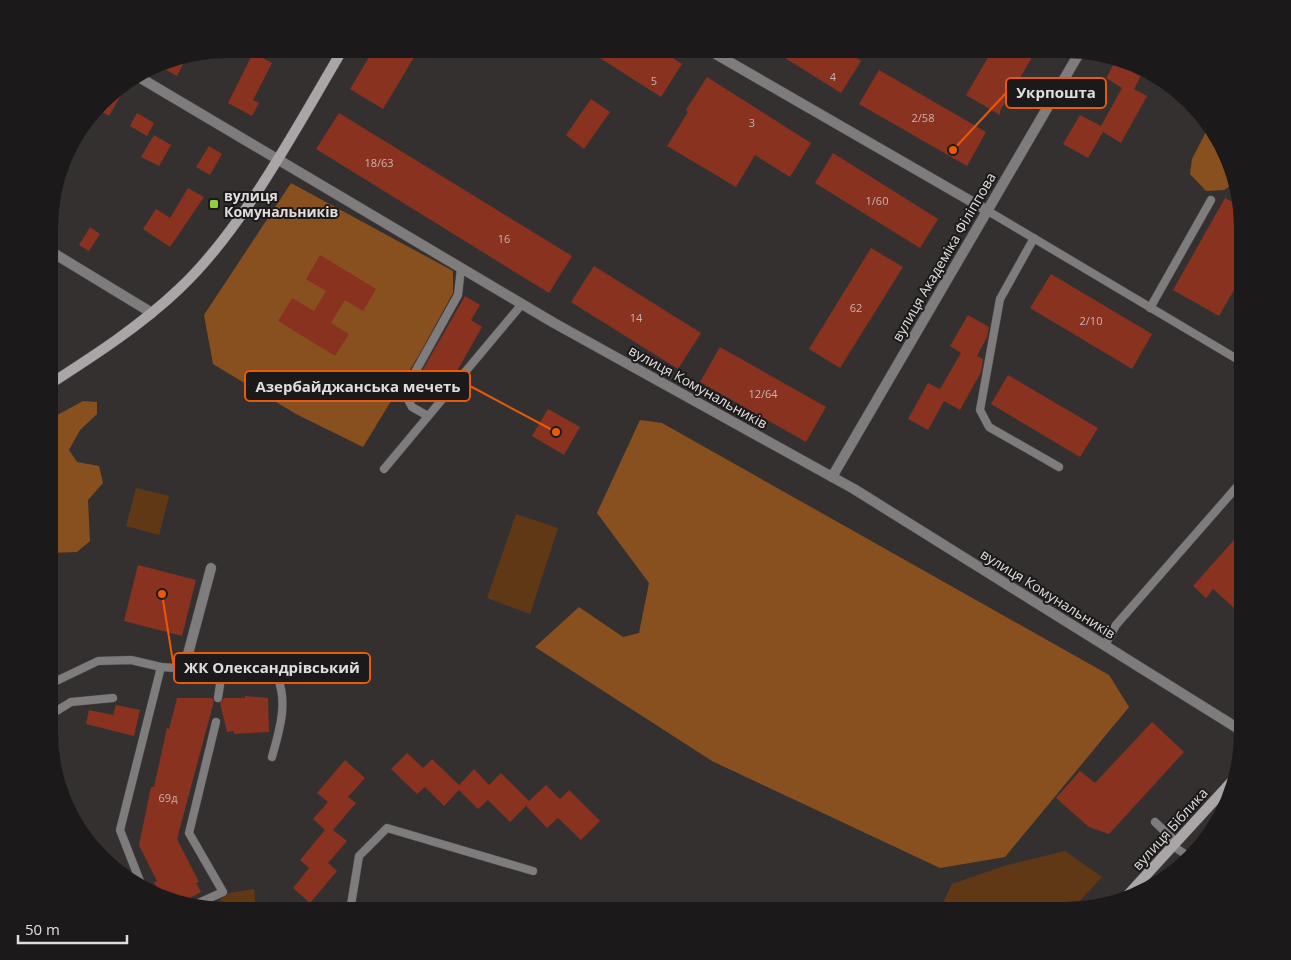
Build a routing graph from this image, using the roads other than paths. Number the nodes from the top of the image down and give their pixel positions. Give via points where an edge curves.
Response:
1 (338, 58) edge
2 (723, 58) edge
3 (1076, 58) edge
4 (143, 79) edge
5 (278, 158) junction
6 (1211, 200) dead end
7 (988, 210) junction
8 (1034, 238) junction
9 (58, 256) edge
10 (461, 268) junction
11 (522, 304) junction
12 (1150, 308) junction
13 (152, 313) junction
14 (1233, 357) edge
15 (58, 378) edge
16 (428, 416) junction
17 (1059, 467) dead end
18 (384, 469) dead end
19 (832, 477) junction
20 (1233, 491) edge
21 (211, 568) dead end
22 (1104, 645) junction
23 (160, 667) junction
24 (188, 669) junction
25 (222, 671) junction
26 (58, 680) edge
27 (113, 698) dead end
28 (218, 698) dead end
29 (58, 710) edge
30 (216, 722) dead end
31 (1233, 725) edge
32 (272, 757) dead end
33 (1223, 792) edge
34 (1155, 822) dead end
35 (1175, 844) junction
36 (1184, 853) edge
37 (534, 871) dead end
38 (139, 878) edge
39 (1135, 887) edge
40 (203, 901) edge
41 (351, 902) edge

1 - 5 main road
2 - 7 street
3 - 7 street, вулиця Академіка Філіппова
4 - 5 street, вулиця Комунальників
5 - 10 street, вулиця Комунальників
5 - 13 main road via 212,253
6 - 12 lane
7 - 8 lane
7 - 19 street, вулиця Академіка Філіппова
8 - 12 lane
8 - 17 lane via 1000,299 980,410 989,427
9 - 13 street
10 - 11 street, вулиця Комунальників
10 - 16 lane via 458,295 404,392 412,408
11 - 16 lane
11 - 19 street, вулиця Комунальників
12 - 14 lane
13 - 15 main road
16 - 18 lane
19 - 22 street, вулиця Комунальників
20 - 22 lane via 1116,625
21 - 24 street via 188,654
22 - 31 street, вулиця Комунальників
23 - 24 lane
23 - 26 lane via 131,660 98,661
23 - 38 lane via 120,830
24 - 25 lane
25 - 28 lane
25 - 32 lane via 270,675 278,679 282,688 282,722
27 - 29 lane via 71,702
30 - 40 lane via 189,833 223,892
33 - 35 main road, вулиця Біблика
34 - 35 lane
35 - 36 lane
35 - 39 main road, вулиця Біблика
37 - 41 lane via 387,828 359,856

